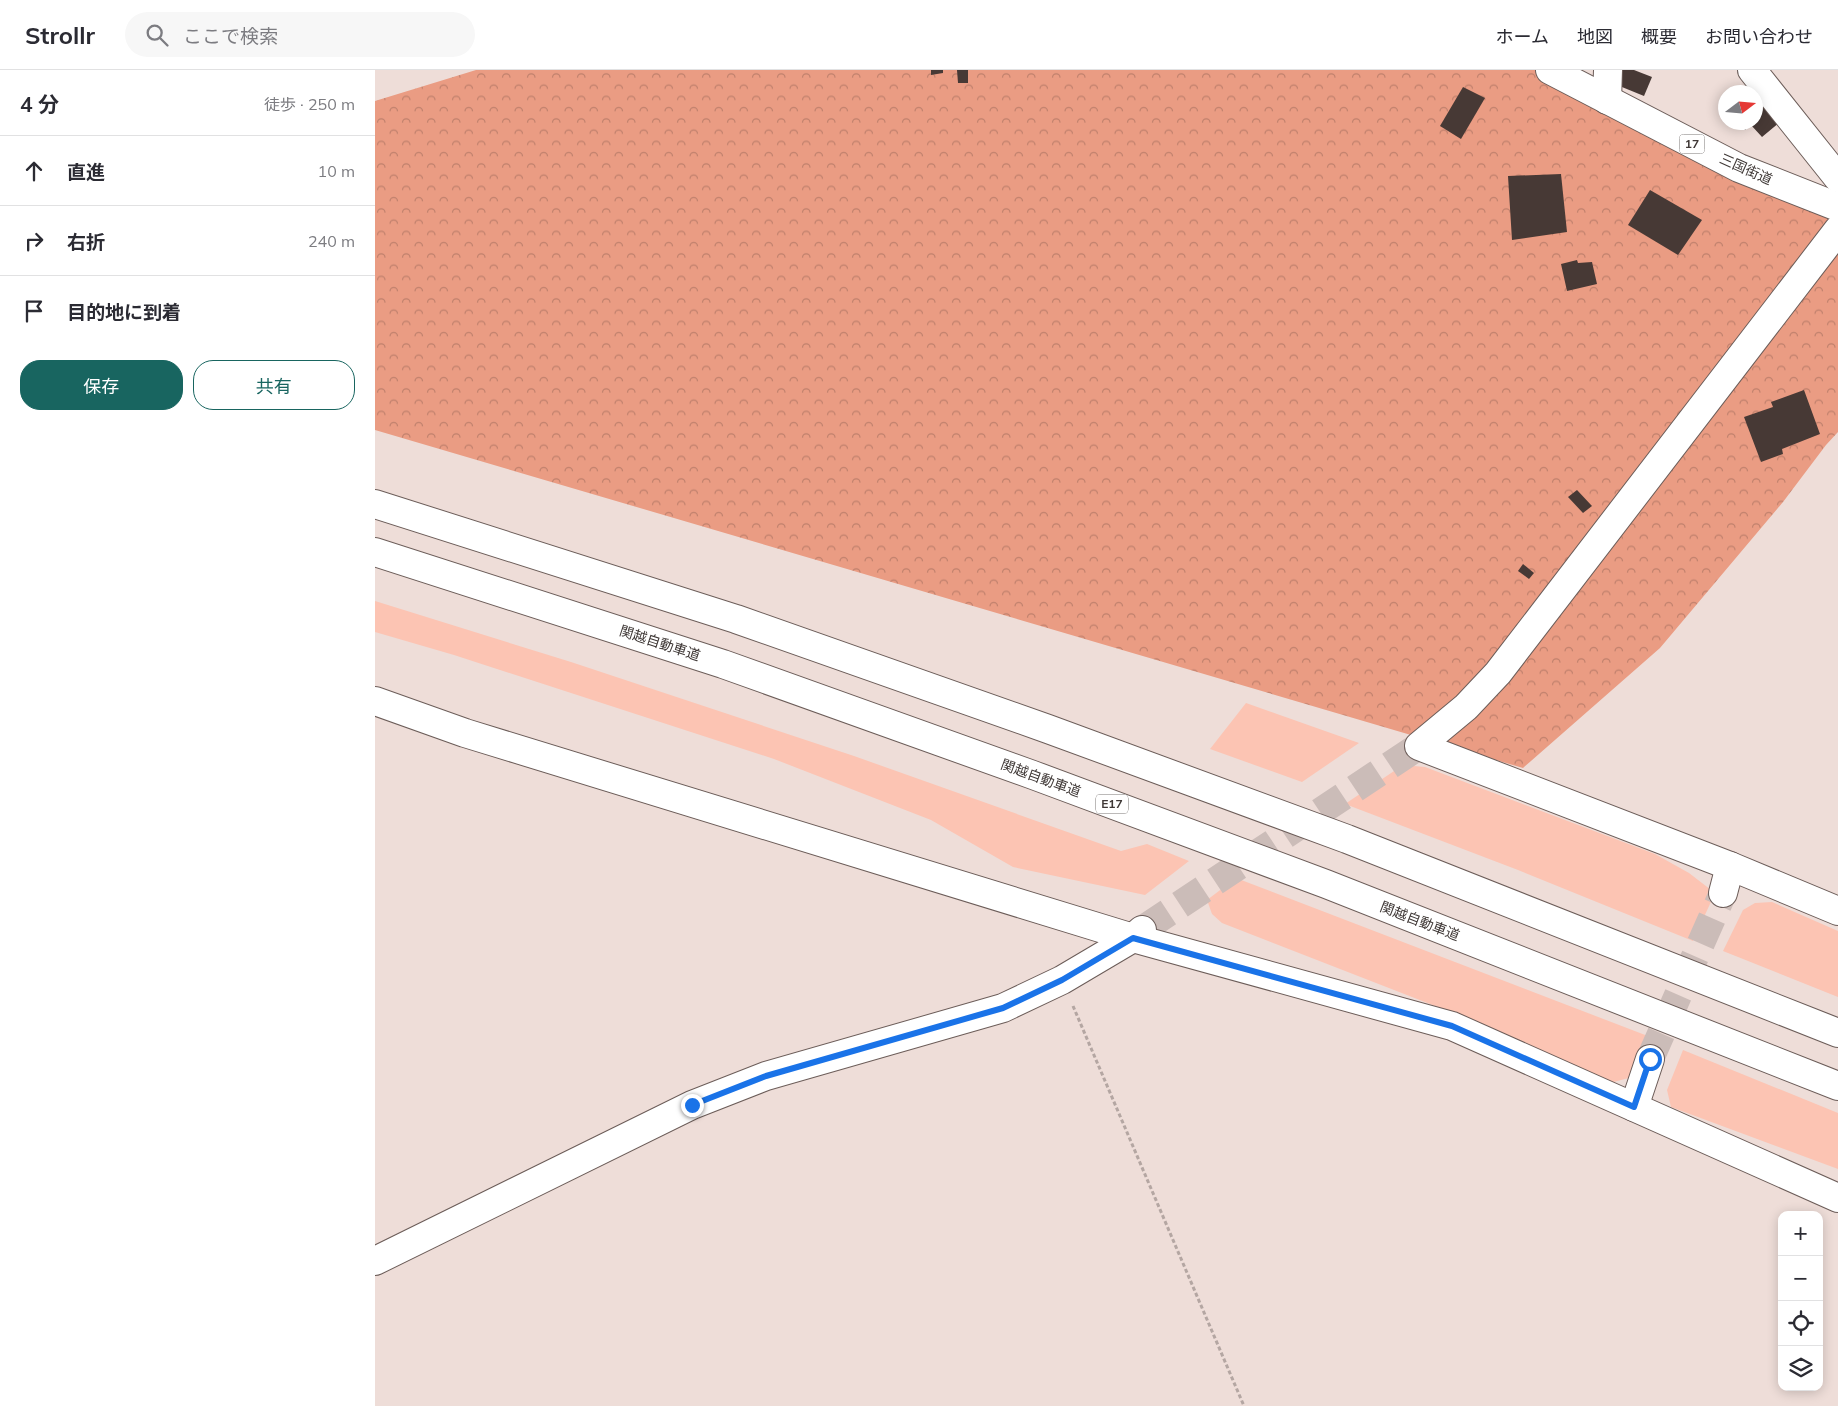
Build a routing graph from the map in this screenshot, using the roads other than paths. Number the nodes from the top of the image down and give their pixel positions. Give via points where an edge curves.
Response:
1 (1550, 70) edge
2 (1608, 70) edge
3 (1753, 70) edge
4 (1607, 100) junction
5 (1838, 178) edge
6 (1838, 207) edge
7 (1838, 230) edge
8 (375, 504) edge
9 (375, 552) edge
10 (375, 701) edge
11 (1730, 866) junction
12 (1723, 894) tunnel mouth
13 (1838, 912) edge
14 (1139, 933) junction
15 (1838, 1033) edge
16 (1650, 1059) tunnel mouth
17 (1838, 1086) edge
18 (1634, 1107) junction
19 (1838, 1198) edge
20 (375, 1261) edge

1 - 4 main road, 三国街道 / 17
2 - 4 main road
3 - 5 main road
4 - 6 main road, 三国街道 / 17 via 1739,168
7 - 11 main road via 1498,673 1466,707 1419,746
8 - 15 main road via 736,619 1048,728 1347,839
9 - 17 main road, 関越自動車道 / E17 via 723,664 1033,775 1326,884
10 - 14 main road via 465,733
11 - 12 main road
11 - 13 main road
14 - 18 main road via 1452,1026
14 - 20 main road via 1062,980 1003,1008 766,1076 692,1105
16 - 18 main road
18 - 19 main road

